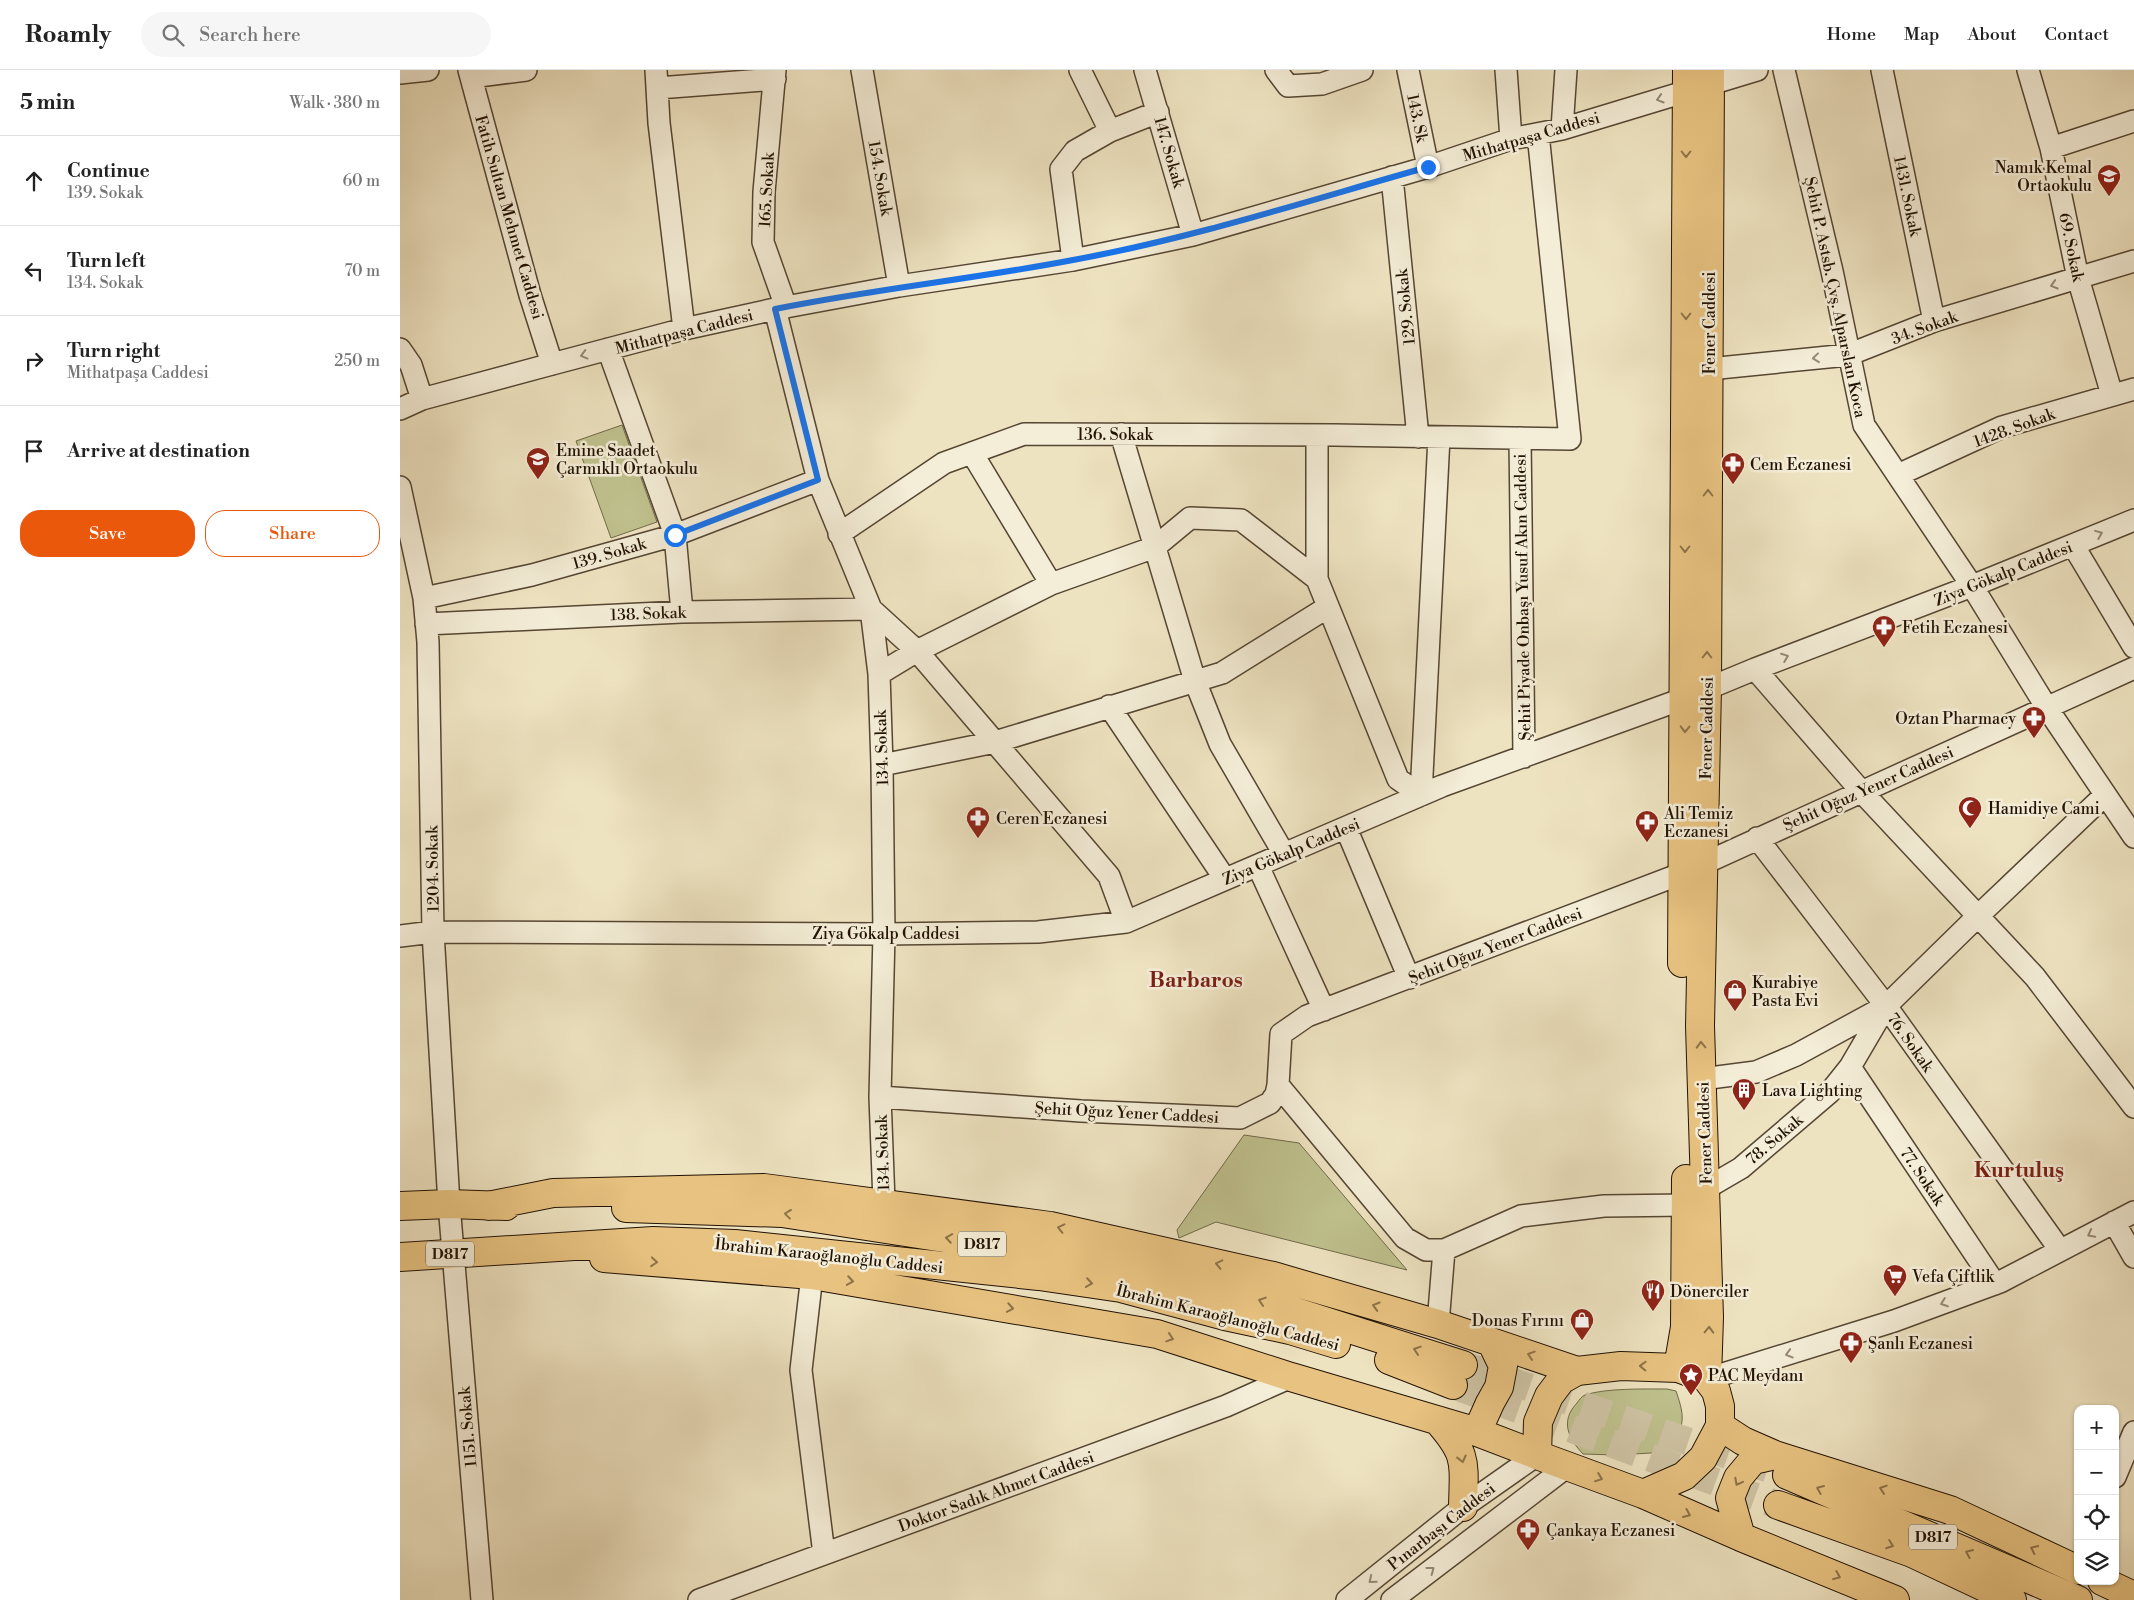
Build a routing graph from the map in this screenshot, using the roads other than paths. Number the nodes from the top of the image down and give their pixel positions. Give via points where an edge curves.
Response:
1 (428, 70) edge
2 (526, 70) edge
3 (862, 70) edge
4 (1080, 70) edge
5 (1145, 70) edge
6 (1276, 70) edge
7 (1362, 70) edge
8 (1408, 70) edge
9 (1506, 70) edge
10 (1566, 70) edge
11 (1757, 70) edge
12 (1784, 70) edge
13 (1882, 70) edge
14 (2028, 70) edge
15 (470, 73) edge
16 (400, 74) edge
17 (775, 75) edge
18 (657, 79) edge
19 (1698, 79) edge
20 (1158, 112) junction
21 (2134, 121) edge
22 (1562, 129) junction
23 (1110, 131) junction
24 (1538, 134) junction
25 (1510, 139) junction
26 (2051, 148) junction
27 (1428, 167) junction
28 (1392, 177) junction
29 (1193, 235) junction
30 (1073, 260) junction
31 (2134, 261) edge
32 (2078, 278) junction
33 (899, 286) junction
34 (780, 308) junction
35 (1934, 321) junction
36 (684, 329) junction
37 (400, 348) edge
38 (608, 349) junction
39 (1848, 355) junction
40 (552, 364) junction
41 (1709, 369) junction
42 (2134, 389) edge
43 (2112, 395) junction
44 (422, 399) junction
45 (400, 409) edge
46 (1121, 434) junction
47 (1317, 435) junction
48 (1429, 437) junction
49 (1520, 438) junction
50 (972, 453) junction
51 (1898, 475) junction
52 (818, 480) junction
53 (400, 487) edge
54 (2134, 520) edge
55 (839, 534) junction
56 (675, 535) junction
57 (2073, 545) junction
58 (1155, 547) junction
59 (1317, 579) junction
60 (1051, 584) junction
61 (1972, 586) junction
62 (424, 598) junction
63 (1328, 607) junction
64 (871, 609) junction
65 (682, 612) junction
66 (426, 624) junction
67 (2134, 647) edge
68 (917, 651) junction
69 (2134, 668) edge
70 (1755, 669) junction
71 (879, 674) junction
72 (1195, 681) junction
73 (1696, 693) junction
74 (1109, 706) junction
75 (2047, 708) junction
76 (995, 742) junction
77 (1524, 757) junction
78 (882, 765) junction
79 (1861, 791) junction
80 (1421, 795) junction
81 (2105, 795) junction
82 (1346, 828) junction
83 (2134, 837) edge
84 (1757, 838) junction
85 (1284, 854) junction
86 (1258, 866) junction
87 (1693, 868) junction
88 (1225, 879) junction
89 (1978, 916) junction
90 (1126, 922) junction
91 (433, 932) junction
92 (884, 934) junction
93 (400, 936) edge
94 (1409, 978) junction
95 (1886, 1006) junction
96 (1324, 1010) junction
97 (1850, 1067) junction
98 (1702, 1079) junction
99 (1278, 1085) junction
100 (880, 1097) junction
101 (2134, 1107) edge
102 (1696, 1197) junction
103 (884, 1202) junction
104 (449, 1204) junction
105 (400, 1206) edge
106 (488, 1206) junction
107 (2134, 1212) edge
108 (2114, 1222) junction
109 (500, 1250) junction
110 (1444, 1250) junction
111 (2060, 1250) junction
112 (452, 1253) junction
113 (400, 1257) edge
114 (2134, 1257) edge
115 (812, 1275) junction
116 (1995, 1284) junction
117 (1438, 1324) junction
118 (1492, 1343) junction
119 (1678, 1368) junction
120 (1577, 1370) junction
121 (1291, 1377) junction
122 (1707, 1379) junction
123 (1437, 1420) junction
124 (1720, 1426) junction
125 (1478, 1432) junction
126 (2134, 1432) edge
127 (1537, 1455) junction
128 (1781, 1465) junction
129 (1568, 1466) junction
130 (2119, 1468) edge
131 (1643, 1494) junction
132 (1778, 1505) tunnel mouth
133 (1463, 1507) junction
134 (1741, 1537) junction
135 (824, 1554) junction
136 (2074, 1568) edge
137 (2111, 1585) edge
138 (2134, 1596) edge
139 (1879, 1597) edge
140 (482, 1600) edge
141 (699, 1600) edge
142 (1347, 1600) edge
143 (1392, 1600) edge
144 (2012, 1600) edge
145 (2078, 1600) edge

1 - 16 street
2 - 15 street
3 - 33 street, 154. Sokak
4 - 23 street
5 - 20 street, 147. Sokak
6 - 7 street via 1288,86 1322,84
8 - 27 street, 143. Sk
9 - 25 street
10 - 22 street
11 - 19 street, Mithatpaşa Caddesi
12 - 39 street, Şehit P. Astsb. Çvş. Alparslan Koca via 1832,271
13 - 35 street, 1431. Sokak
14 - 26 street, 69. Sokak
15 - 40 street, Fatih Sultan Mehmet Caddesi
17 - 18 street
17 - 34 street, 165. Sokak via 764,192 763,242
18 - 36 street via 659,123
19 -> 22 street, Mithatpaşa Caddesi
19 - 41 main road, Fener Caddesi
19 -> 73 main road, Fener Caddesi
20 - 23 street
20 - 29 street, 147. Sokak
21 - 26 street
22 - 24 street, Mithatpaşa Caddesi
23 - 30 street via 1075,151 1061,169
24 - 25 street, Mithatpaşa Caddesi
24 - 49 street, 136. Sokak via 1570,439
25 - 27 street, Mithatpaşa Caddesi
26 - 32 street, 69. Sokak
27 - 28 street, Mithatpaşa Caddesi
28 - 29 street, Mithatpaşa Caddesi
28 - 48 street, 129. Sokak
29 - 30 street, Mithatpaşa Caddesi
30 - 33 street, Mithatpaşa Caddesi
31 - 32 street, 34. Sokak
32 -> 35 street, 34. Sokak
32 - 43 street, 69. Sokak
33 - 34 street, Mithatpaşa Caddesi
34 - 36 street, Mithatpaşa Caddesi
34 - 52 street, 134. Sokak
35 - 39 street, 34. Sokak
36 - 38 street, Mithatpaşa Caddesi
37 - 44 street via 411,365
38 -> 40 street, Mithatpaşa Caddesi
38 - 56 street
39 -> 41 street, 34. Sokak
39 - 51 street, Şehit P. Astsb. Çvş. Alparslan Koca via 1864,426
40 - 44 street, Mithatpaşa Caddesi
73 -> 41 main road, Fener Caddesi
42 - 43 street, 1428. Sokak
43 - 51 street, 1428. Sokak via 2002,428
44 - 45 street, Mithatpaşa Caddesi
46 - 47 street, 136. Sokak
46 - 50 street, 136. Sokak via 1024,434
46 - 58 street
47 - 48 street, 136. Sokak
47 - 59 street
48 - 49 street, 136. Sokak
48 - 80 street, 129. Sokak
49 - 77 street, Şehit Piyade Onbaşı Yusuf Akın Caddesi
50 - 55 street, 136. Sokak via 944,463
50 - 60 street
51 - 61 street, Şehit P. Astsb. Çvş. Alparslan Koca
52 - 55 street, 134. Sokak
52 - 56 street, 139. Sokak
53 - 62 street, 1204. Sokak
57 -> 54 street, Ziya Gökalp Caddesi
55 - 64 street, 134. Sokak
56 - 62 street, 139. Sokak via 532,575
56 - 65 street
57 - 61 street, Ziya Gökalp Caddesi
57 - 67 street
58 - 59 street via 1190,518 1241,520
58 - 60 street
58 - 72 street
59 - 63 street
60 - 68 street
70 -> 61 street, Ziya Gökalp Caddesi
61 - 75 street, Şehit P. Astsb. Çvş. Alparslan Koca
62 - 66 street, 1204. Sokak
63 - 72 street via 1222,673
63 - 80 street via 1398,779
64 - 65 street, 138. Sokak
64 - 68 street
64 - 71 street, 134. Sokak
65 - 66 street, 138. Sokak
66 - 91 street, 1204. Sokak
68 - 71 street
68 - 76 street
69 - 75 street, Şehit Oğuz Yener Caddesi
70 - 73 street, Ziya Gökalp Caddesi
70 - 79 street
71 - 78 street, 134. Sokak
72 - 74 street
72 - 85 street via 1220,744
73 - 77 street, Ziya Gökalp Caddesi
73 - 87 main road, Fener Caddesi
74 - 76 street
74 - 88 street
75 - 79 street, Şehit Oğuz Yener Caddesi
75 - 81 street, Şehit P. Astsb. Çvş. Alparslan Koca
76 - 78 street
76 - 90 street via 1109,876
77 - 80 street, Ziya Gökalp Caddesi
78 - 92 street, 134. Sokak
79 - 84 street, Şehit Oğuz Yener Caddesi
79 - 89 street
80 - 82 street, Ziya Gökalp Caddesi
81 - 83 street, Şehit P. Astsb. Çvş. Alparslan Koca
81 - 89 street
82 - 85 street, Ziya Gökalp Caddesi
82 - 94 street
84 - 87 street, Şehit Oğuz Yener Caddesi
84 - 95 street, 76. Sokak
85 - 86 street, Ziya Gökalp Caddesi
86 - 88 street, Ziya Gökalp Caddesi
86 - 96 street
87 - 94 street, Şehit Oğuz Yener Caddesi
98 -> 87 main road, Fener Caddesi
87 - 102 main road, Fener Caddesi via 1682,1028
88 - 90 street, Ziya Gökalp Caddesi
89 - 95 street
89 - 101 street via 2035,977
90 - 92 street, Ziya Gökalp Caddesi via 1038,932
91 - 92 street, Ziya Gökalp Caddesi
91 - 93 street, Ziya Gökalp Caddesi
91 - 104 street, 1204. Sokak
92 - 100 street, 134. Sokak
94 - 96 street, Şehit Oğuz Yener Caddesi
95 - 97 street, 78. Sokak
95 - 98 street via 1796,1055 1756,1072
95 - 111 street, 76. Sokak
96 - 99 street, Şehit Oğuz Yener Caddesi via 1307,1016 1281,1034
97 - 102 street, 78. Sokak via 1830,1092 1741,1168
97 - 116 street, 77. Sokak
98 - 102 main road, Fener Caddesi
99 - 100 street, Şehit Oğuz Yener Caddesi via 1270,1103 1240,1118
99 - 110 street via 1405,1238 1426,1250
100 - 103 street, 134. Sokak
102 - 110 street via 1521,1216
102 - 119 main road, Fener Caddesi via 1685,1327
122 -> 102 main road, Fener Caddesi via 1709,1317
103 - 106 main road via 764,1188 553,1194
117 -> 103 main road via 1273,1276 1050,1226
104 - 105 main road, D817
104 - 106 main road, D817
104 - 112 street, 1204. Sokak
109 -> 106 main road, İbrahim Karaoğlanoğlu Caddesi / D817 via 653,1241 735,1244 1048,1277 1120,1288 1290,1330 1416,1369 1458,1375 1252,1298 1151,1272 782,1213
107 - 108 street
108 -> 111 street
108 - 114 street
109 - 112 main road, İbrahim Karaoğlanoğlu Caddesi / D817
109 -> 115 main road
110 - 117 street
111 - 116 street
112 - 113 main road, İbrahim Karaoğlanoğlu Caddesi / D817
112 - 140 street, 1151. Sokak
115 -> 121 main road via 1157,1334
115 - 135 street via 801,1370
116 -> 122 street via 1894,1322
117 - 118 main road
120 -> 118 main road
118 - 125 main road via 1503,1366 1499,1388
119 -> 120 main road via 1621,1366
119 - 122 main road
120 - 127 main road via 1561,1380 1549,1396 1538,1422
121 - 123 main road
121 - 135 street, Doktor Sadık Ahmet Caddesi via 1226,1406
122 - 124 main road, Fener Caddesi via 1716,1391
123 - 125 main road
123 -> 133 main road via 1456,1442 1464,1460
124 - 128 main road
124 - 131 main road via 1703,1458 1684,1476
125 - 127 main road
126 - 130 street
127 - 129 main road
127 - 133 street, Pınarbaşı Caddesi
128 -> 134 main road via 1753,1460 1738,1478 1730,1498
136 -> 128 main road via 1950,1510
145 -> 128 main road, D817
129 -> 131 main road
143 -> 129 street, Pınarbaşı Caddesi
131 -> 134 main road
132 -> 144 main road, D817 via 1912,1553
133 -> 142 street, Pınarbaşı Caddesi
134 -> 139 main road
135 - 141 street, Doktor Sadık Ahmet Caddesi
137 - 138 main road

